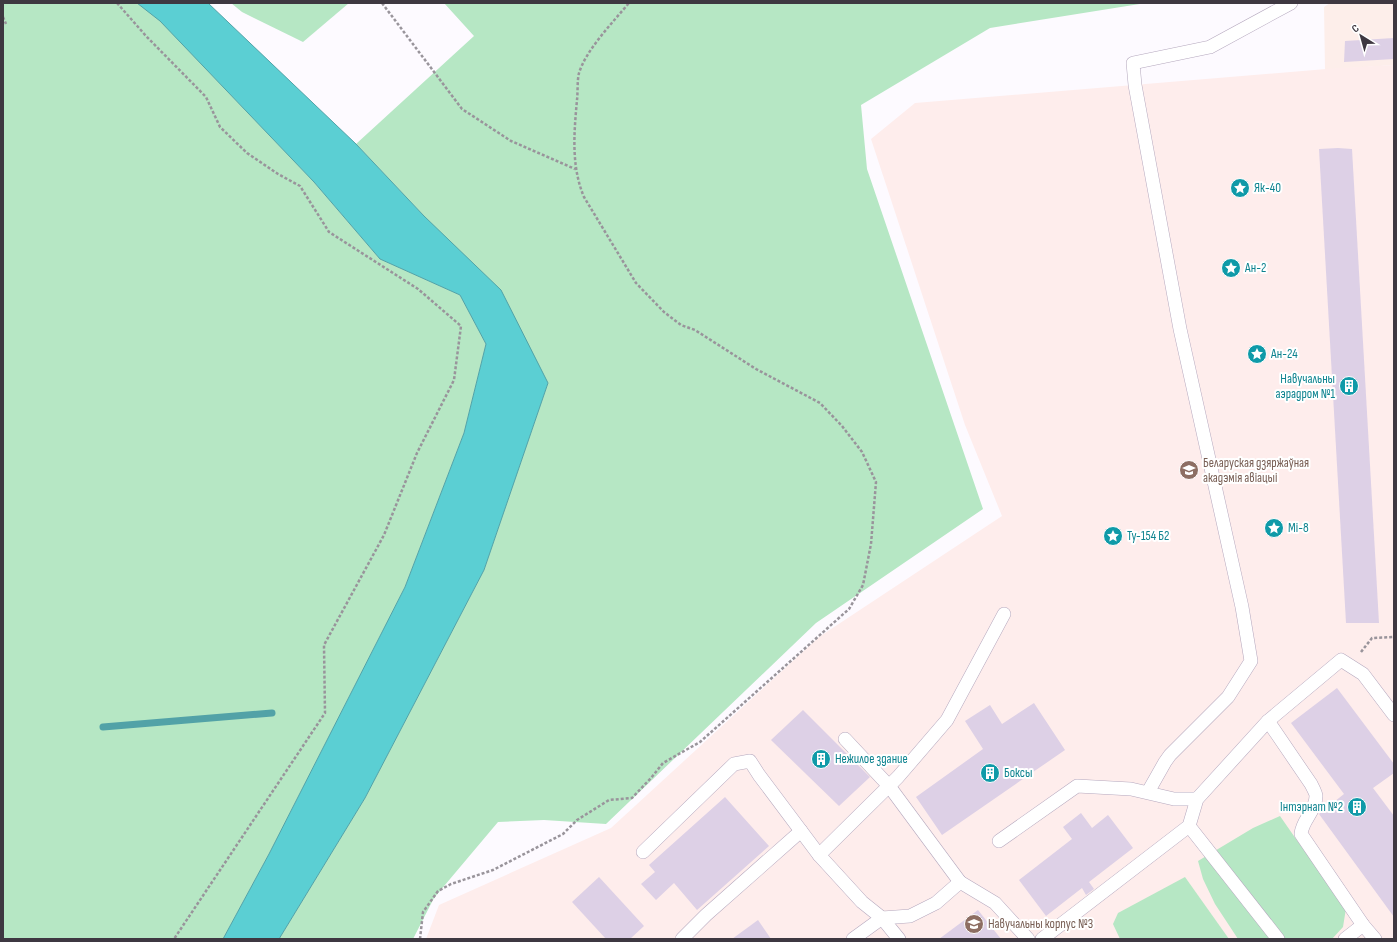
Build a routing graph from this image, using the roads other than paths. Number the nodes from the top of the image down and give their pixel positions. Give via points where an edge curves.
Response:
1 (1291, 3) edge
2 (1004, 614) dead end
3 (1394, 715) edge
4 (1268, 721) junction
5 (845, 739) dead end
6 (889, 786) junction
7 (1148, 792) junction
8 (1197, 799) junction
9 (1189, 826) junction
10 (801, 831) junction
11 (999, 840) dead end
12 (643, 852) dead end
13 (819, 855) junction
14 (960, 882) junction
15 (882, 918) junction
16 (1363, 925) junction
17 (682, 939) edge
18 (853, 939) edge
19 (899, 939) edge
20 (1028, 939) edge
21 (1042, 939) edge
22 (1278, 939) edge
23 (1345, 939) edge
24 (1375, 939) edge

1 - 7 lane via 1210,47 1133,63 1180,329 1240,599 1251,661 1228,697 1170,755
2 - 6 lane via 947,720
3 - 4 lane via 1364,674 1341,660
4 - 8 lane
4 - 16 lane via 1311,784 1316,796 1301,834
5 - 6 lane
6 - 13 lane
6 - 14 lane
7 - 8 lane via 1174,799
7 - 11 lane via 1077,786
8 - 9 lane
9 - 21 lane
9 - 22 lane
10 - 12 lane via 750,761 734,764
10 - 13 lane
10 - 17 lane
13 - 15 lane via 862,902
14 - 15 lane via 936,903 910,916
14 - 20 lane via 994,903
15 - 18 lane
15 - 19 lane
16 - 23 lane
16 - 24 lane

